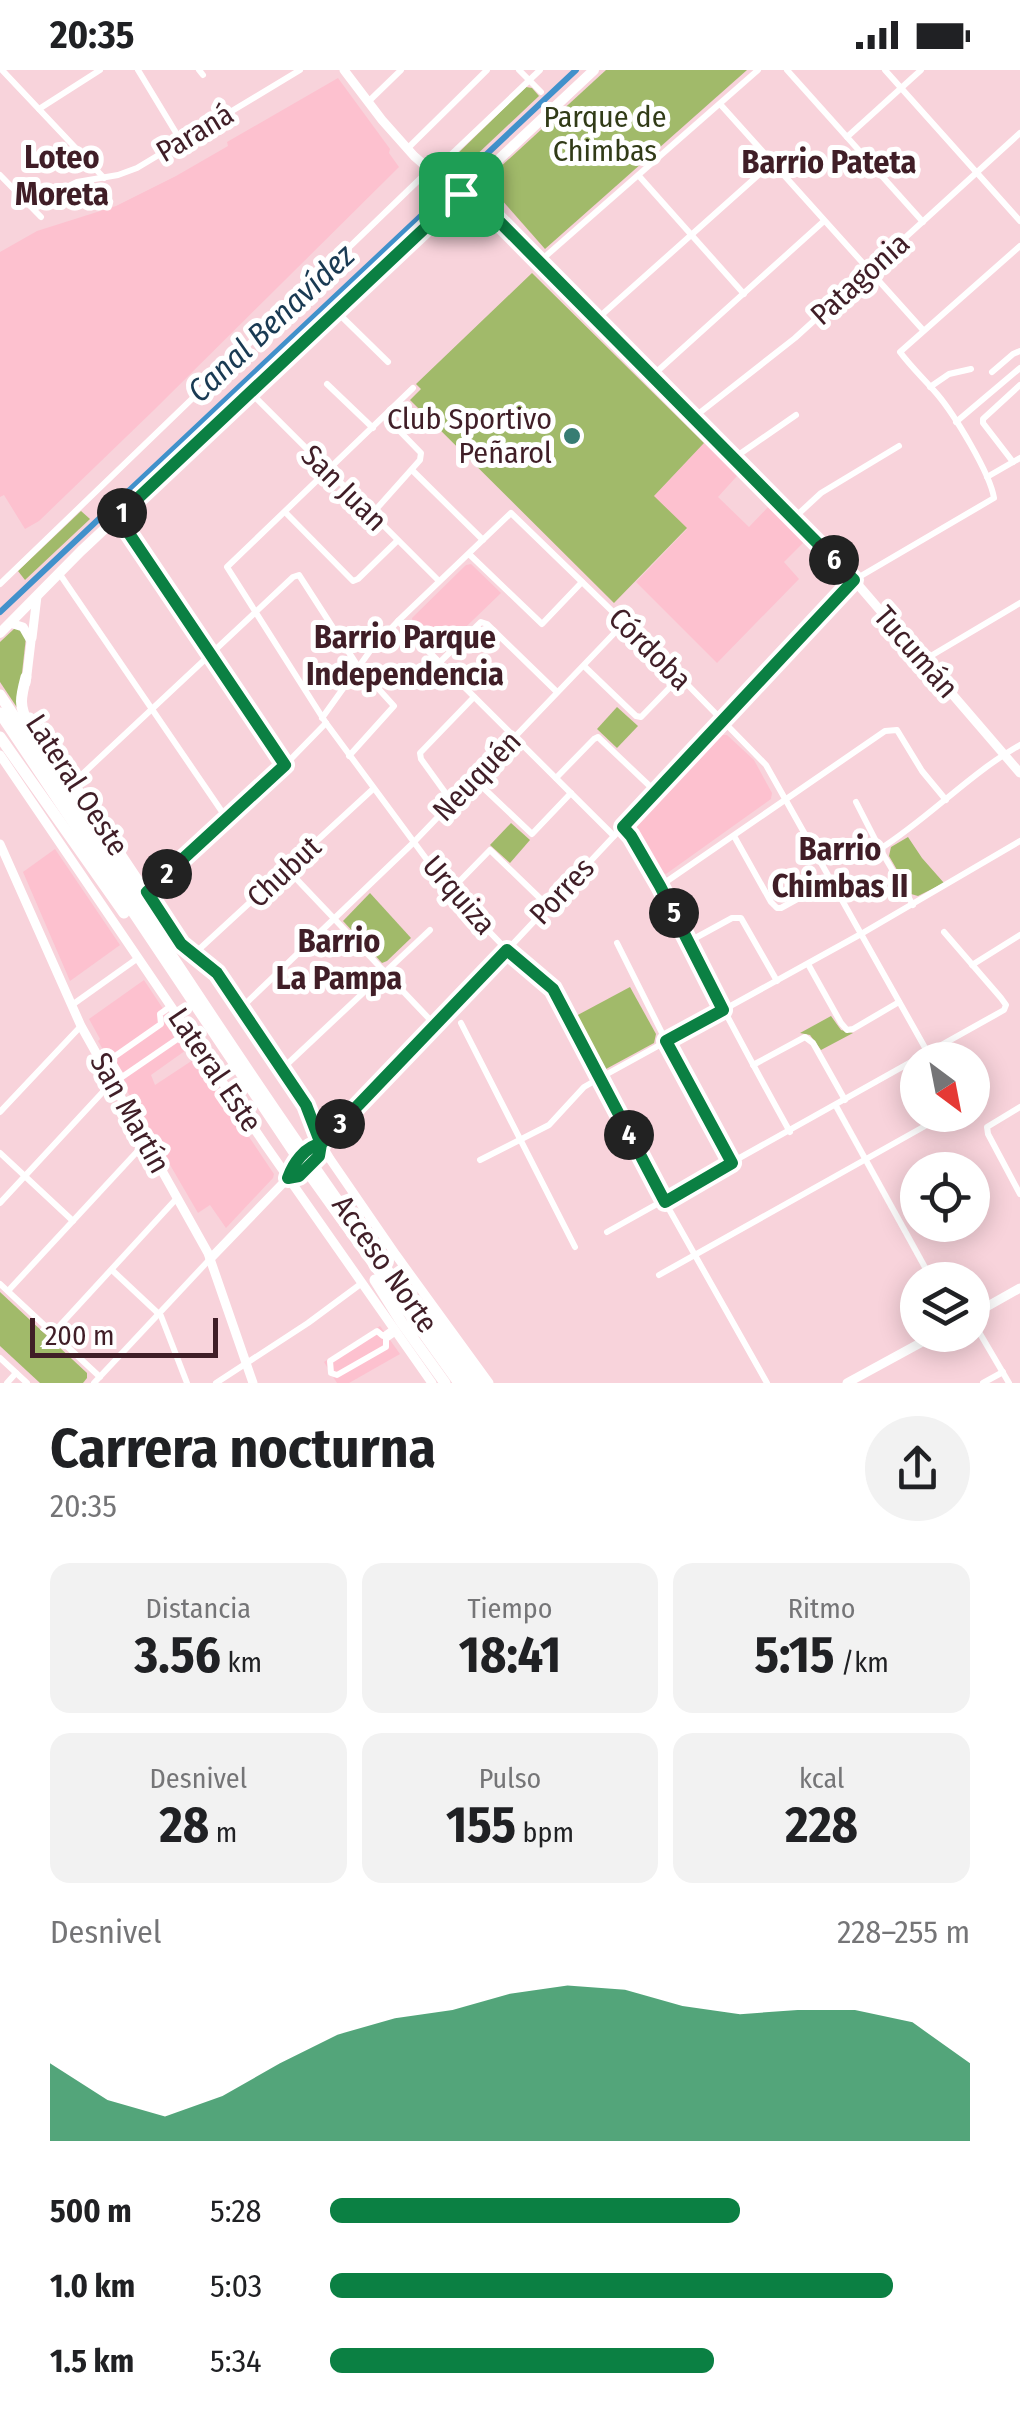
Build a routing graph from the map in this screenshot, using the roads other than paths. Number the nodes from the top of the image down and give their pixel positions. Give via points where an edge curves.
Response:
1 (1, 70) edge
2 (100, 70) edge
3 (138, 70) edge
4 (300, 70) edge
5 (344, 70) edge
6 (401, 70) edge
7 (487, 70) edge
8 (519, 70) edge
9 (540, 70) edge
10 (594, 70) edge
11 (758, 70) edge
12 (788, 70) edge
13 (885, 70) edge
14 (921, 70) edge
15 (529, 80) junction
16 (901, 88) junction
17 (541, 92) dead end
18 (368, 102) junction
19 (720, 104) junction
20 (39, 108) junction
21 (1020, 133) edge
22 (847, 137) junction
23 (182, 141) junction
24 (407, 149) junction
25 (772, 162) junction
26 (431, 171) junction
27 (977, 173) junction
28 (0, 175) edge
29 (640, 176) junction
30 (104, 178) junction
31 (454, 190) junction
32 (30, 205) junction
33 (41, 217) dead end
34 (824, 221) junction
35 (923, 222) junction
36 (1020, 222) edge
37 (692, 234) junction
38 (1020, 246) edge
39 (539, 262) junction
40 (869, 271) junction
41 (744, 294) junction
42 (336, 311) junction
43 (597, 320) junction
44 (924, 330) junction
45 (1020, 352) edge
46 (388, 362) dead end
47 (1020, 368) edge
48 (970, 369) dead end
49 (992, 372) dead end
50 (652, 376) junction
51 (327, 384) dead end
52 (1020, 385) edge
53 (930, 386) junction
54 (413, 388) dead end
55 (250, 392) junction
56 (796, 415) dead end
57 (385, 416) junction
58 (693, 418) junction
59 (956, 422) junction
60 (373, 428) junction
61 (899, 446) dead end
62 (734, 458) junction
63 (1016, 460) edge
64 (413, 470) junction
65 (327, 472) junction
66 (987, 477) junction
67 (285, 512) junction
68 (370, 515) junction
69 (118, 517) junction
70 (794, 518) junction
71 (483, 540) junction
72 (397, 541) junction
73 (469, 554) junction
74 (59, 574) junction
75 (854, 580) junction
76 (439, 582) junction
77 (582, 582) junction
78 (0, 584) edge
79 (37, 596) junction
80 (1020, 603) edge
81 (255, 612) junction
82 (398, 621) junction
83 (10, 623) junction
84 (624, 623) junction
85 (0, 632) edge
86 (31, 641) junction
87 (210, 654) junction
88 (924, 660) junction
89 (439, 663) junction
90 (584, 666) junction
91 (359, 667) junction
92 (680, 677) junction
93 (26, 678) junction
94 (557, 692) junction
95 (0, 695) edge
96 (474, 697) junction
97 (152, 708) junction
98 (0, 713) edge
99 (324, 721) junction
100 (723, 721) junction
101 (0, 737) edge
102 (514, 737) junction
103 (1020, 745) edge
104 (1004, 754) junction
105 (0, 755) edge
106 (349, 756) junction
107 (285, 765) junction
108 (1020, 773) edge
109 (556, 778) junction
110 (474, 779) junction
111 (74, 782) junction
112 (373, 789) junction
113 (656, 792) junction
114 (572, 794) junction
115 (785, 800) junction
116 (946, 800) junction
117 (452, 802) junction
118 (856, 802) dead end
119 (227, 819) junction
120 (623, 827) junction
121 (614, 836) junction
122 (734, 836) junction
123 (1020, 841) edge
124 (414, 842) junction
125 (0, 844) edge
126 (880, 849) junction
127 (288, 869) junction
128 (830, 881) junction
129 (660, 886) junction
130 (450, 891) junction
131 (147, 892) junction
132 (913, 904) junction
133 (548, 906) junction
134 (335, 919) junction
135 (430, 930) dead end
136 (944, 932) dead end
137 (861, 934) junction
138 (1020, 934) edge
139 (617, 942) dead end
140 (688, 942) junction
141 (507, 950) junction
142 (194, 954) junction
143 (161, 957) junction
144 (139, 958) junction
145 (808, 964) junction
146 (972, 965) junction
147 (385, 973) junction
148 (777, 981) junction
149 (190, 982) junction
150 (899, 1002) junction
151 (72, 1005) junction
152 (172, 1006) junction
153 (240, 1008) junction
154 (723, 1010) junction
155 (462, 1022) dead end
156 (81, 1026) junction
157 (436, 1026) junction
158 (189, 1031) junction
159 (666, 1041) junction
160 (922, 1042) edge
161 (947, 1042) edge
162 (752, 1065) junction
163 (282, 1069) junction
164 (900, 1069) edge
165 (598, 1079) junction
166 (112, 1082) junction
167 (846, 1100) junction
168 (836, 1106) junction
169 (1020, 1107) edge
170 (0, 1112) edge
171 (790, 1132) junction
172 (914, 1132) edge
173 (521, 1140) junction
174 (146, 1142) junction
175 (321, 1144) junction
176 (298, 1150) junction
177 (0, 1154) edge
178 (865, 1159) junction
179 (480, 1160) dead end
180 (732, 1163) junction
181 (313, 1172) junction
182 (25, 1176) junction
183 (288, 1178) junction
184 (1020, 1194) edge
185 (178, 1198) junction
186 (665, 1202) junction
187 (0, 1203) edge
188 (338, 1216) junction
189 (73, 1221) junction
190 (608, 1232) dead end
191 (365, 1238) junction
192 (575, 1247) dead end
193 (696, 1256) junction
194 (210, 1259) junction
195 (922, 1262) edge
196 (112, 1270) junction
197 (659, 1276) dead end
198 (362, 1282) junction
199 (0, 1284) edge
200 (1020, 1288) edge
201 (8, 1291) junction
202 (990, 1307) edge
203 (158, 1314) junction
204 (394, 1330) junction
205 (53, 1334) junction
206 (990, 1349) edge
207 (904, 1352) edge
208 (0, 1358) edge
209 (246, 1364) junction
210 (1003, 1372) junction
211 (16, 1373) junction
212 (97, 1380) edge
213 (7, 1383) edge
214 (27, 1383) edge
215 (187, 1383) edge
216 (216, 1383) edge
217 (253, 1383) edge
218 (432, 1383) edge
219 (445, 1383) edge
220 (459, 1383) edge
221 (471, 1383) edge
222 (486, 1383) edge
223 (767, 1383) edge
224 (847, 1383) edge
225 (983, 1383) edge
226 (1010, 1383) edge

1 - 20 street
2 - 20 street
3 - 23 street
4 - 23 street, Paraná
5 - 18 street, Tucumán
6 - 18 street
7 - 24 street
8 - 15 street
9 - 15 street
10 - 31 main road
11 - 19 street
12 - 22 street
13 - 16 street
14 - 16 street
15 - 17 street
15 - 26 street
16 - 22 street
16 - 27 street
18 - 24 street, Tucumán
19 - 25 street
19 - 29 street
20 - 30 street
21 - 27 street, Patagonia
22 - 35 street
23 - 30 street, Paraná via 137,168
24 - 26 street, Tucumán
25 - 34 street
25 - 37 street
26 - 31 street, Tucumán
26 - 78 street
27 - 35 street, Patagonia
27 - 36 street
28 - 32 street
29 - 37 street
29 - 39 street
30 - 32 street, Paraná via 77,182
31 - 39 street, Tucumán via 476,198
31 - 42 main road
32 - 33 street
34 - 40 street
34 - 41 street
35 - 40 street, Patagonia
37 - 41 street
37 - 43 street
38 - 44 street
39 - 43 street, Tucumán
40 - 44 street
40 - 58 street, Patagonia
41 - 50 street
42 - 46 street
42 - 55 main road
43 - 50 street, Tucumán
44 - 53 street via 900,352
45 - 49 street
47 - 59 street
48 - 53 street
50 - 58 street, Tucumán
51 - 60 street
52 - 63 street via 982,422
53 - 59 street
54 - 57 street
55 - 65 street, San Juan
55 - 69 main road
56 - 62 street
57 - 60 street
57 - 64 street via 421,452
58 - 62 street, Tucumán
59 - 66 street
60 - 65 street
61 - 70 street via 821,493
62 - 70 street, Tucumán
63 - 66 street
64 - 68 street
64 - 71 street
65 - 67 street
65 - 68 street, San Juan
66 - 75 street, Porres via 994,498
67 - 72 street via 353,580
67 - 81 street, Urquiza via 227,568
68 - 72 street, San Juan
69 - 74 main road
69 - 87 street
70 - 75 street, Tucumán
71 - 73 street
71 - 77 street, Córdoba via 510,513
72 - 76 street, San Juan
73 - 76 street
73 - 77 street via 542,624
74 - 79 main road
74 - 97 street
75 - 88 street, Tucumán
75 - 100 street, Porres
76 - 82 street
77 - 84 street, Córdoba
79 - 83 main road
79 - 86 street, Lateral Oeste
80 - 88 street
81 - 87 street
81 - 91 street via 299,575
81 - 99 street, Urquiza
82 - 89 street
82 - 91 street
83 - 85 main road
83 - 86 street via 24,627
84 - 90 street, Neuquén
84 - 92 street, Córdoba
86 - 93 street, Lateral Oeste
87 - 97 street
87 - 107 street
88 - 104 street, Tucumán
89 - 94 street via 481,622
89 - 96 street
90 - 92 street via 641,717
90 - 94 street, Neuquén
91 - 99 street
91 - 106 street via 394,706
92 - 100 street, Córdoba
93 - 111 street, Lateral Oeste via 26,708
93 - 149 highway via 22,714 142,894
94 - 102 street, Neuquén
95 - 149 highway, Acceso Norte
96 - 102 street
96 - 117 street via 420,753
97 - 111 street
97 - 119 street
98 - 143 highway, Acceso Norte
99 - 106 street, Urquiza
99 - 107 street
100 - 113 street, Porres
100 - 115 street, Córdoba via 766,765
101 - 143 highway via 107,892
102 - 109 street
102 - 110 street, Neuquén
103 - 104 street
104 - 108 street, Tucumán
104 - 116 street
105 - 144 street, Lateral Este
106 - 112 street, Urquiza
107 - 119 street
109 - 113 street via 598,738
109 - 114 street
110 - 114 street via 532,834
110 - 117 street, Neuquén
111 - 131 street, Lateral Oeste
112 - 124 street, Urquiza
112 - 127 street, Chubut
113 - 120 street, Porres
114 - 121 street
115 - 116 street via 891,729 903,736
115 - 122 street
115 - 128 street, Córdoba
116 - 126 street
117 - 124 street, Neuquén
118 - 126 street
119 - 131 street
120 - 121 street, Porres
120 - 129 street
121 - 133 street, Porres
122 - 128 street via 777,908
122 - 129 street
123 - 132 street
124 - 130 street, Urquiza
124 - 134 street, Neuquén
125 - 151 street, San Martín
126 - 132 street
127 - 134 street
127 - 142 street, Chubut
128 - 137 street, Córdoba
129 - 140 street
130 - 133 street via 490,850
130 - 141 street, Urquiza
131 - 142 street, Lateral Oeste
132 - 137 street
133 - 141 street, Porres
134 - 147 street
134 - 153 street, Neuquén
135 - 147 street
136 - 146 street
137 - 145 street
137 - 150 street, Córdoba
138 - 146 street
139 - 159 street
140 - 148 street via 741,918
140 - 154 street
141 - 157 street, Porres
141 - 165 street, Urquiza via 553,989
142 - 153 street, Lateral Oeste via 215,970
143 - 176 highway, Acceso Norte
144 - 151 street
144 - 152 street, Lateral Este
145 - 148 street
145 - 150 street via 847,1030
146 - 161 street via 1006,1005
147 - 157 street
147 - 163 street
148 - 154 street
149 - 176 highway, Acceso Norte
150 - 160 street, Córdoba
151 - 156 street, San Martín
152 - 158 street, Lateral Este
152 - 158 street via 160,1014 161,1024 111,1060 122,1078
153 - 163 street, Lateral Oeste
154 - 159 street
154 - 162 street
155 - 173 street
156 - 166 street, San Martín
156 - 170 street
157 - 175 street, Porres
158 - 183 street, Lateral Este
159 - 165 street
159 - 180 street
162 - 167 street via 805,1037
162 - 171 street
163 - 175 street, Lateral Oeste
164 - 167 street
165 - 173 street via 550,1125
165 - 186 street, Urquiza
166 - 174 street, San Martín
166 - 182 street
167 - 168 street
168 - 171 street
168 - 178 street
169 - 184 street via 987,1128
171 - 180 street
172 - 178 street
173 - 179 street
173 - 192 street
174 - 185 street, San Martín
174 - 189 street
175 - 183 street, Porres via 319,1156
175 - 222 street, Lateral Oeste
176 - 181 highway, Acceso Norte
177 - 182 street
178 - 193 street
178 - 195 street
180 - 186 street
181 - 188 highway, Acceso Norte
181 - 191 highway, Acceso Norte
182 - 187 street
182 - 189 street
183 - 194 street, Porres
183 - 198 street, Lateral Este
185 - 194 street, San Martín
185 - 196 street
186 - 190 street
186 - 193 street, Urquiza
188 - 219 highway
188 - 220 highway, Acceso Norte
189 - 201 street
191 - 221 highway, Acceso Norte
191 - 222 highway
193 - 197 street
193 - 223 street, Urquiza
194 - 203 street, Porres
194 - 209 street, San Martín
196 - 203 street
196 - 205 street
198 - 204 street, Lateral Este
198 - 209 street
199 - 201 street
200 - 202 street
201 - 205 street
203 - 212 street, Porres
203 - 215 street
204 - 204 street via 384,1336 377,1331 330,1361 331,1373 386,1346
204 - 218 street, Lateral Este
205 - 212 street
206 - 210 street
207 - 224 street
208 - 211 street
209 - 216 street
209 - 217 street, San Martín
210 - 225 street
210 - 226 street
211 - 213 street
211 - 214 street

